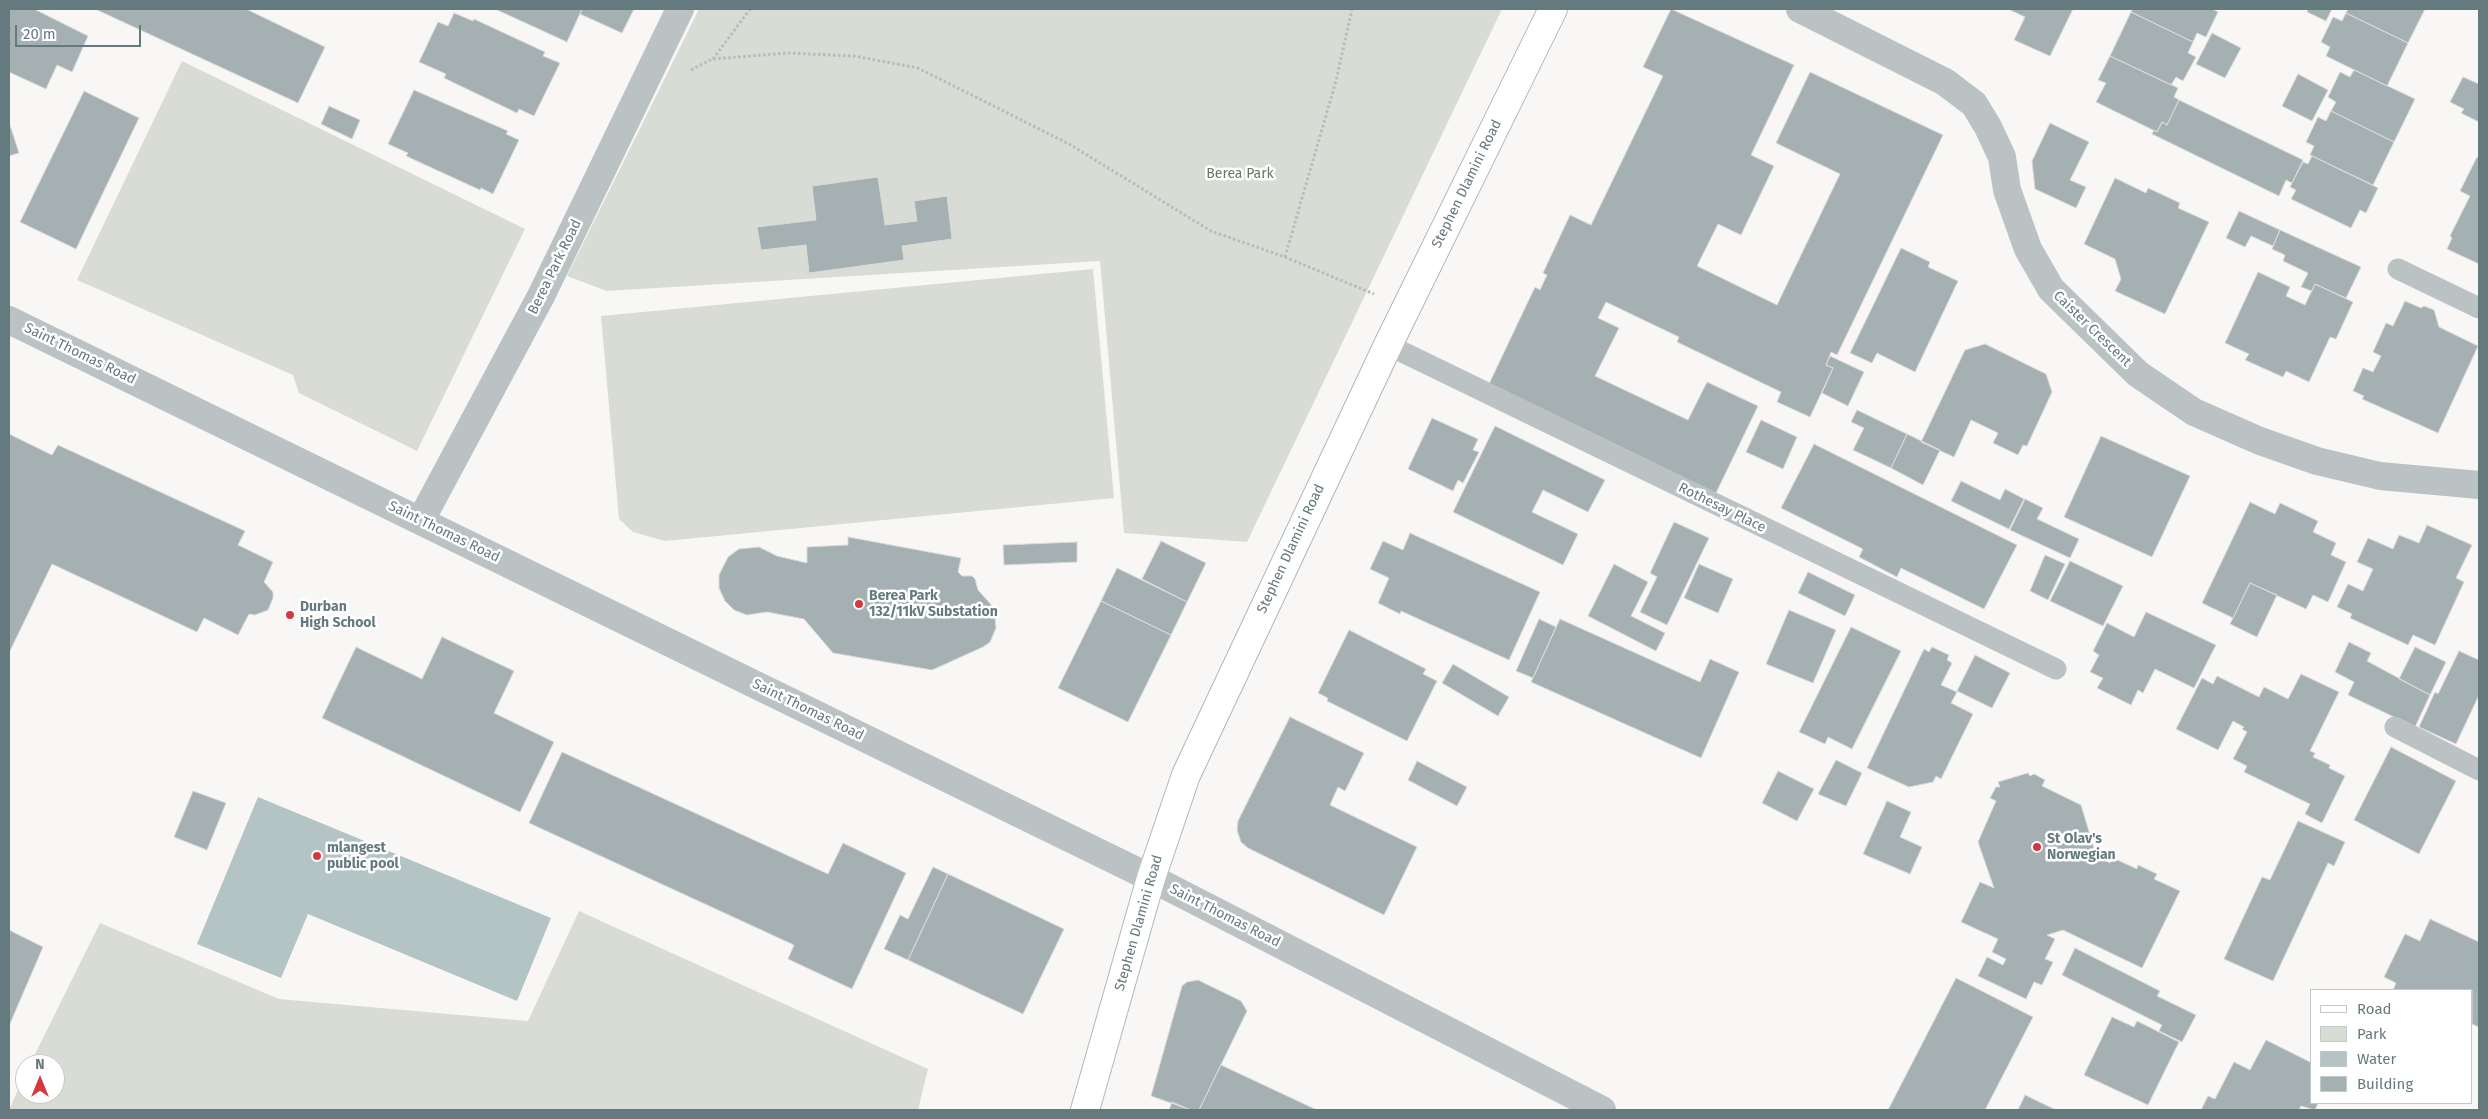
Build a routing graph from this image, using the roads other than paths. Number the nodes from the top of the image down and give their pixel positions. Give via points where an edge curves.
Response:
1 (680, 9) edge
2 (1553, 9) edge
3 (1800, 9) edge
4 (2398, 269) dead end
5 (2479, 308) edge
6 (9, 320) edge
7 (1388, 345) junction
8 (2479, 485) edge
9 (421, 520) junction
10 (2056, 669) dead end
11 (2395, 727) dead end
12 (2479, 770) edge
13 (1151, 878) junction
14 (1085, 1110) edge
15 (1602, 1110) edge

1 - 9 street, Berea Park Road via 541,296
2 - 7 main road, Stephen Dlamini Road
3 - 8 street, Caister Crescent via 1945,82 1974,104 2002,157 2007,190 2028,249 2051,288 2138,374 2194,412 2260,441 2317,461 2380,476
4 - 5 lane
6 - 9 street, Saint Thomas Road
7 - 10 lane, Rothesay Place
7 - 13 main road, Stephen Dlamini Road via 1186,775
9 - 13 street, Saint Thomas Road
11 - 12 lane
13 - 14 main road, Stephen Dlamini Road
13 - 15 street, Saint Thomas Road

